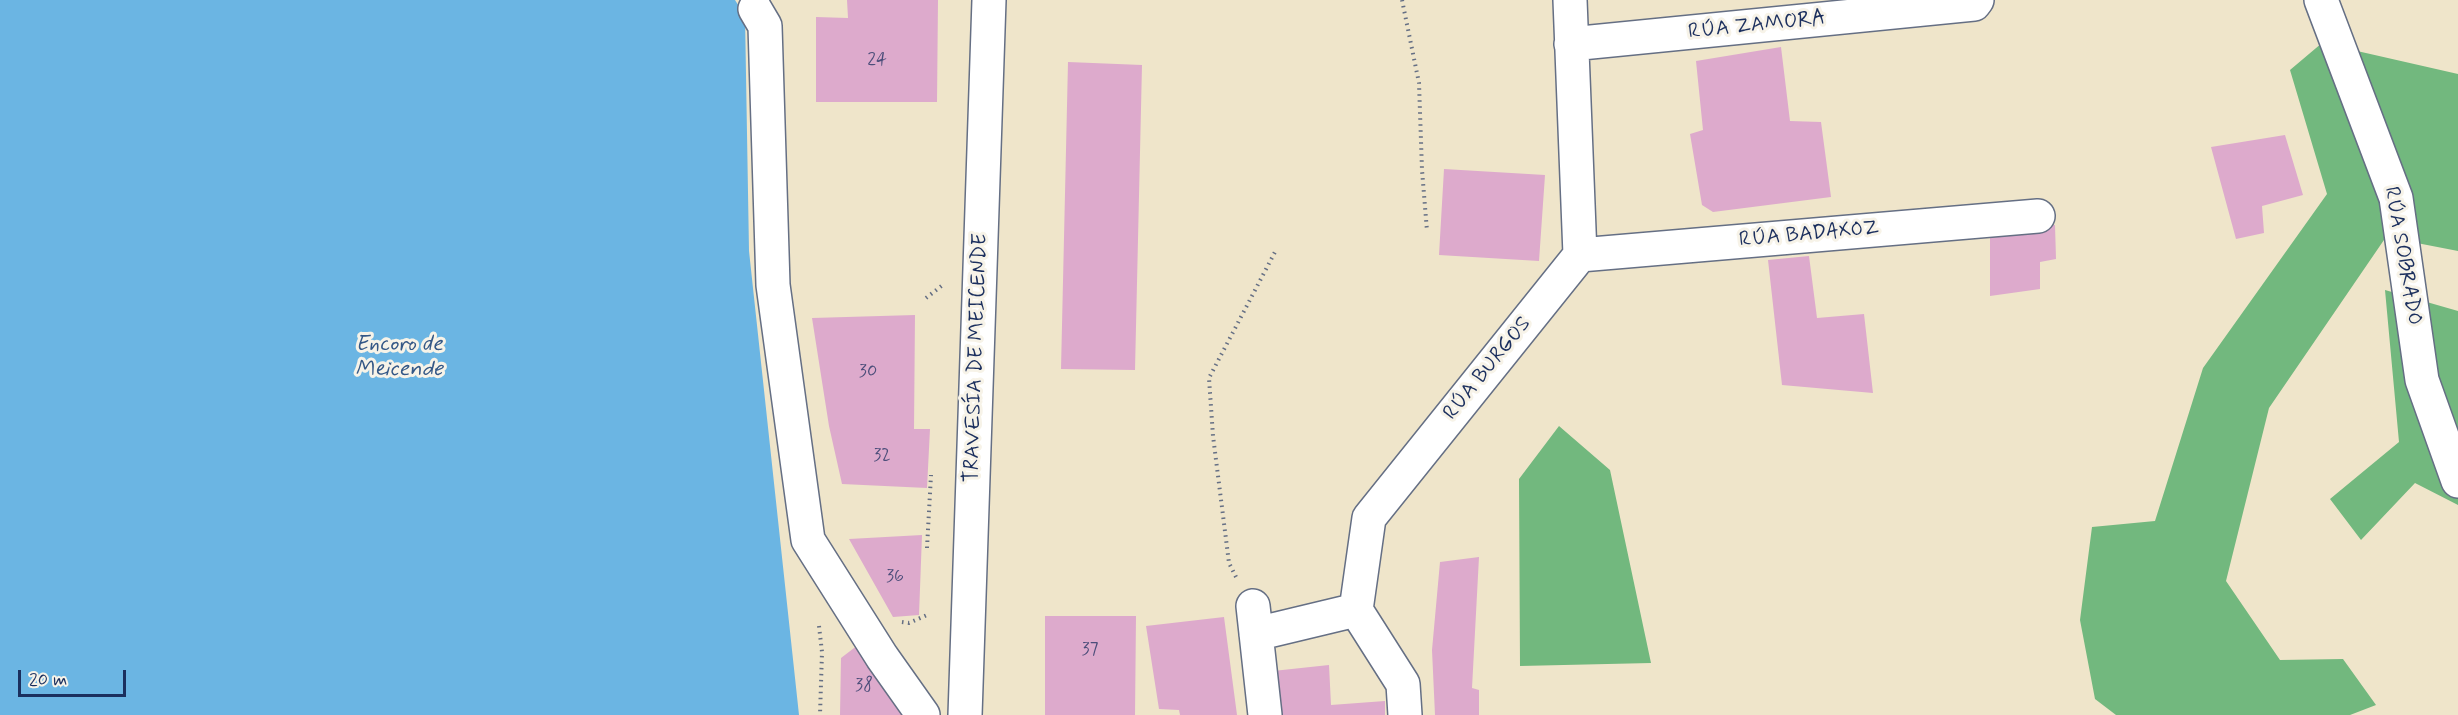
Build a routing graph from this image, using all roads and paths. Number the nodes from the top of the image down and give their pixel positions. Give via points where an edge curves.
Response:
1 (989, 0) edge
2 (1402, 0) edge
3 (1570, 0) edge
4 (1977, 0) edge
5 (2321, 0) edge
6 (755, 9) dead end
7 (1571, 44) junction
8 (2038, 216) dead end
9 (1427, 231) dead end
10 (1275, 252) dead end
11 (1580, 255) junction
12 (931, 475) dead end
13 (2458, 481) edge
14 (927, 548) dead end
15 (1356, 609) junction
16 (927, 615) dead end
17 (893, 620) dead end
18 (1255, 620) junction
19 (923, 715) edge
20 (965, 715) edge
21 (1265, 715) edge
22 (1405, 715) edge

1 - 20 street, TRAVESÍA DE MEICENDE
2 - 9 path via 1419,82
3 - 7 street
4 - 7 street, RÚA ZAMORA via 1974,4
5 - 13 street, RÚA SOBRADO via 2396,198 2422,380
6 - 19 street via 765,26 773,285 808,540
7 - 11 street
8 - 11 street, RÚA BADAXOZ
10 - 18 path via 1209,378 1229,563
11 - 15 street, RÚA BURGOS via 1369,518
12 - 14 path
15 - 18 street
15 - 22 street via 1403,684
16 - 17 path via 909,623
18 - 21 street

